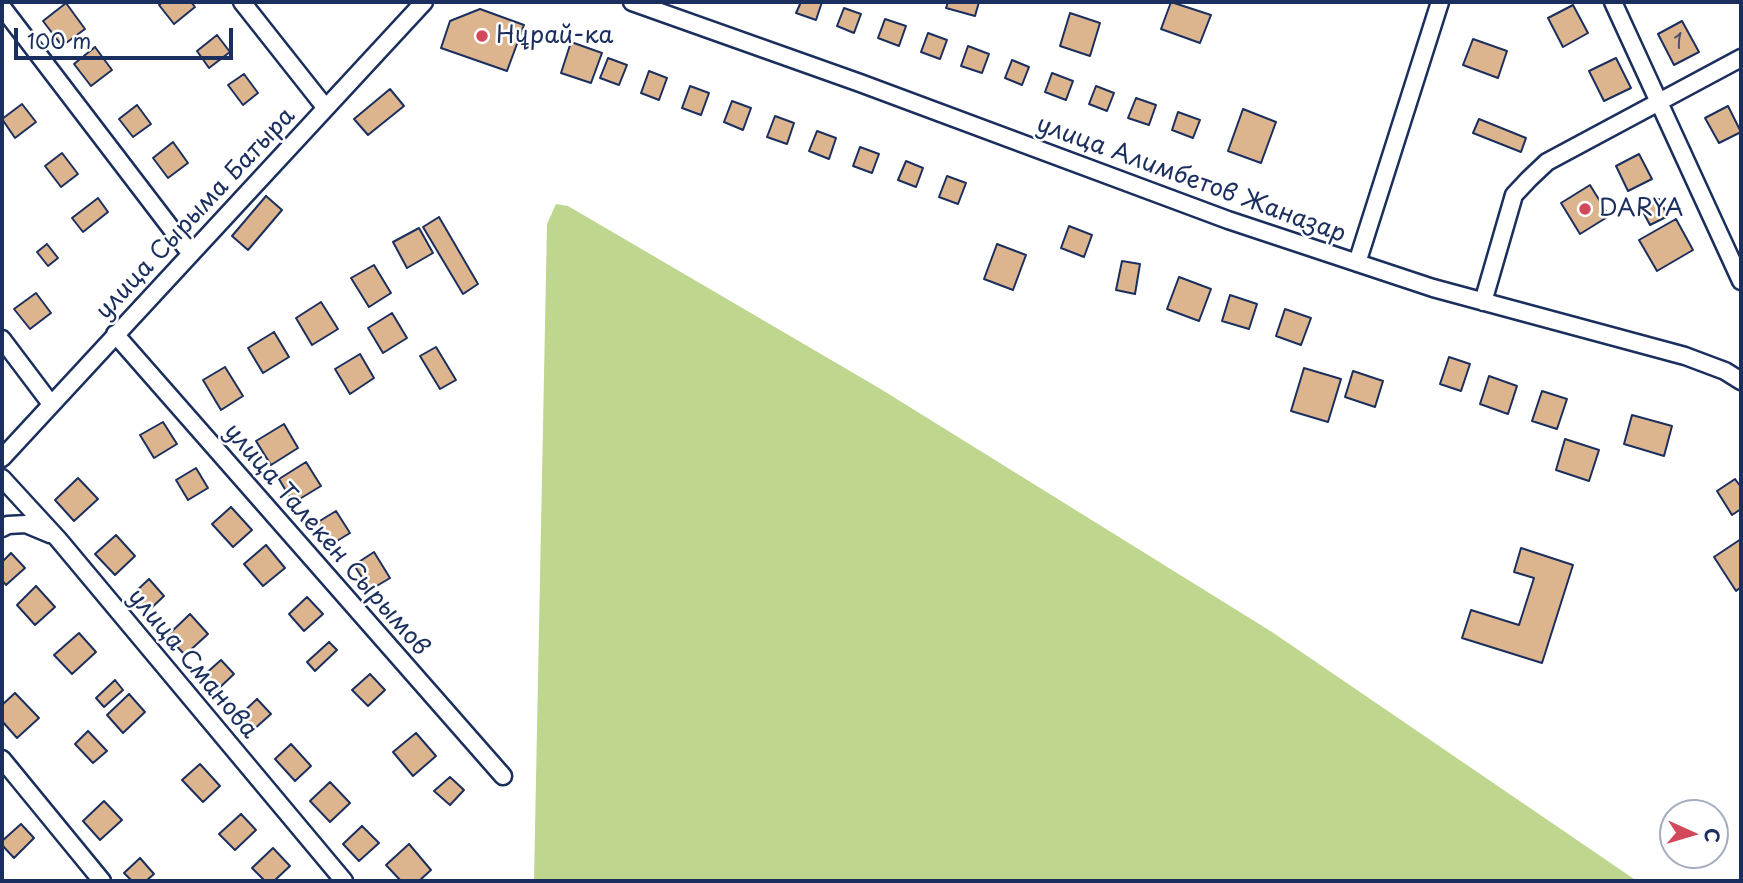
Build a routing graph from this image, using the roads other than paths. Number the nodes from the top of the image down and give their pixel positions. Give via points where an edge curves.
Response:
1 (242, 2) edge
2 (424, 2) edge
3 (632, 2) edge
4 (1440, 2) edge
5 (1613, 2) edge
6 (2, 7) edge
7 (1741, 58) edge
8 (1659, 102) junction
9 (325, 107) junction
10 (190, 253) junction
11 (1357, 263) junction
12 (1741, 281) edge
13 (1483, 302) junction
14 (115, 334) junction
15 (2, 339) edge
16 (1741, 381) edge
17 (51, 404) junction
18 (2, 458) edge
19 (2, 478) edge
20 (2, 528) edge
21 (58, 538) junction
22 (2, 759) edge
23 (503, 776) dead end
24 (102, 881) edge
25 (344, 881) edge

1 - 9 street
2 - 9 street, улица Сырыма Батыра
3 - 11 street, улица Алимбетов Жаназар
4 - 11 street
5 - 8 street
6 - 10 street
7 - 8 street
8 - 12 street
8 - 13 street via 1547,162 1514,195
9 - 10 street, улица Сырыма Батыра
10 - 14 street, улица Сырыма Батыра
11 - 13 street, улица Алимбетов Жаназар
13 - 16 street, улица Алимбетов Жаназар via 1685,356
14 - 17 street, улица Сырыма Батыра
14 - 23 street, улица Талекен Сырымов
15 - 17 street
17 - 18 street, улица Сырыма Батыра
19 - 21 street, улица Сманова
20 - 21 street via 26,524
21 - 25 street, улица Сманова
22 - 24 street

